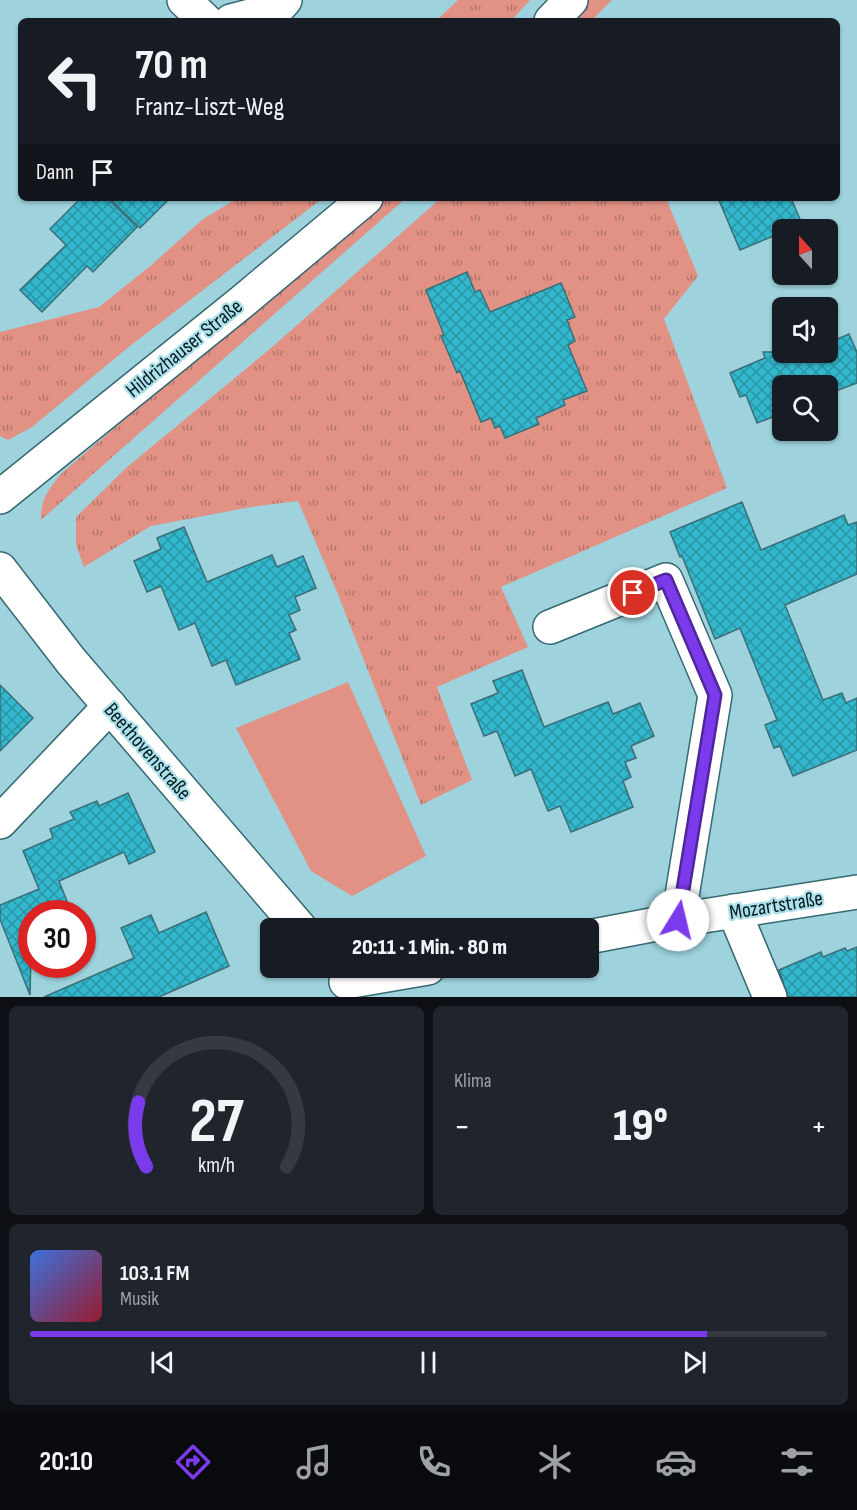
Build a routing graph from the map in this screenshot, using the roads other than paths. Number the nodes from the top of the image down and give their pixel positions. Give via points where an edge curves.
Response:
1 (184, 0) edge
2 (285, 0) edge
3 (571, 0) edge
4 (203, 18) edge
5 (242, 18) edge
6 (554, 18) edge
7 (362, 201) edge
8 (0, 497) edge
9 (0, 569) edge
10 (550, 627) dead end
11 (110, 706) junction
12 (0, 822) edge
13 (857, 892) edge
14 (734, 911) junction
15 (291, 918) edge
16 (678, 920) junction
17 (599, 935) edge
18 (367, 978) edge
19 (342, 982) edge
20 (770, 997) edge

1 - 4 street
2 - 5 street via 277,9
3 - 6 street
7 - 8 street, Hildrizhauser Straße
9 - 11 street, Beethovenstraße
10 - 16 street via 666,580 675,600 715,695
11 - 12 street
11 - 15 street, Beethovenstraße
13 - 14 street, Mozartstraße
14 - 16 street, Mozartstraße
14 - 20 street
16 - 17 street, Mozartstraße
18 - 19 street

